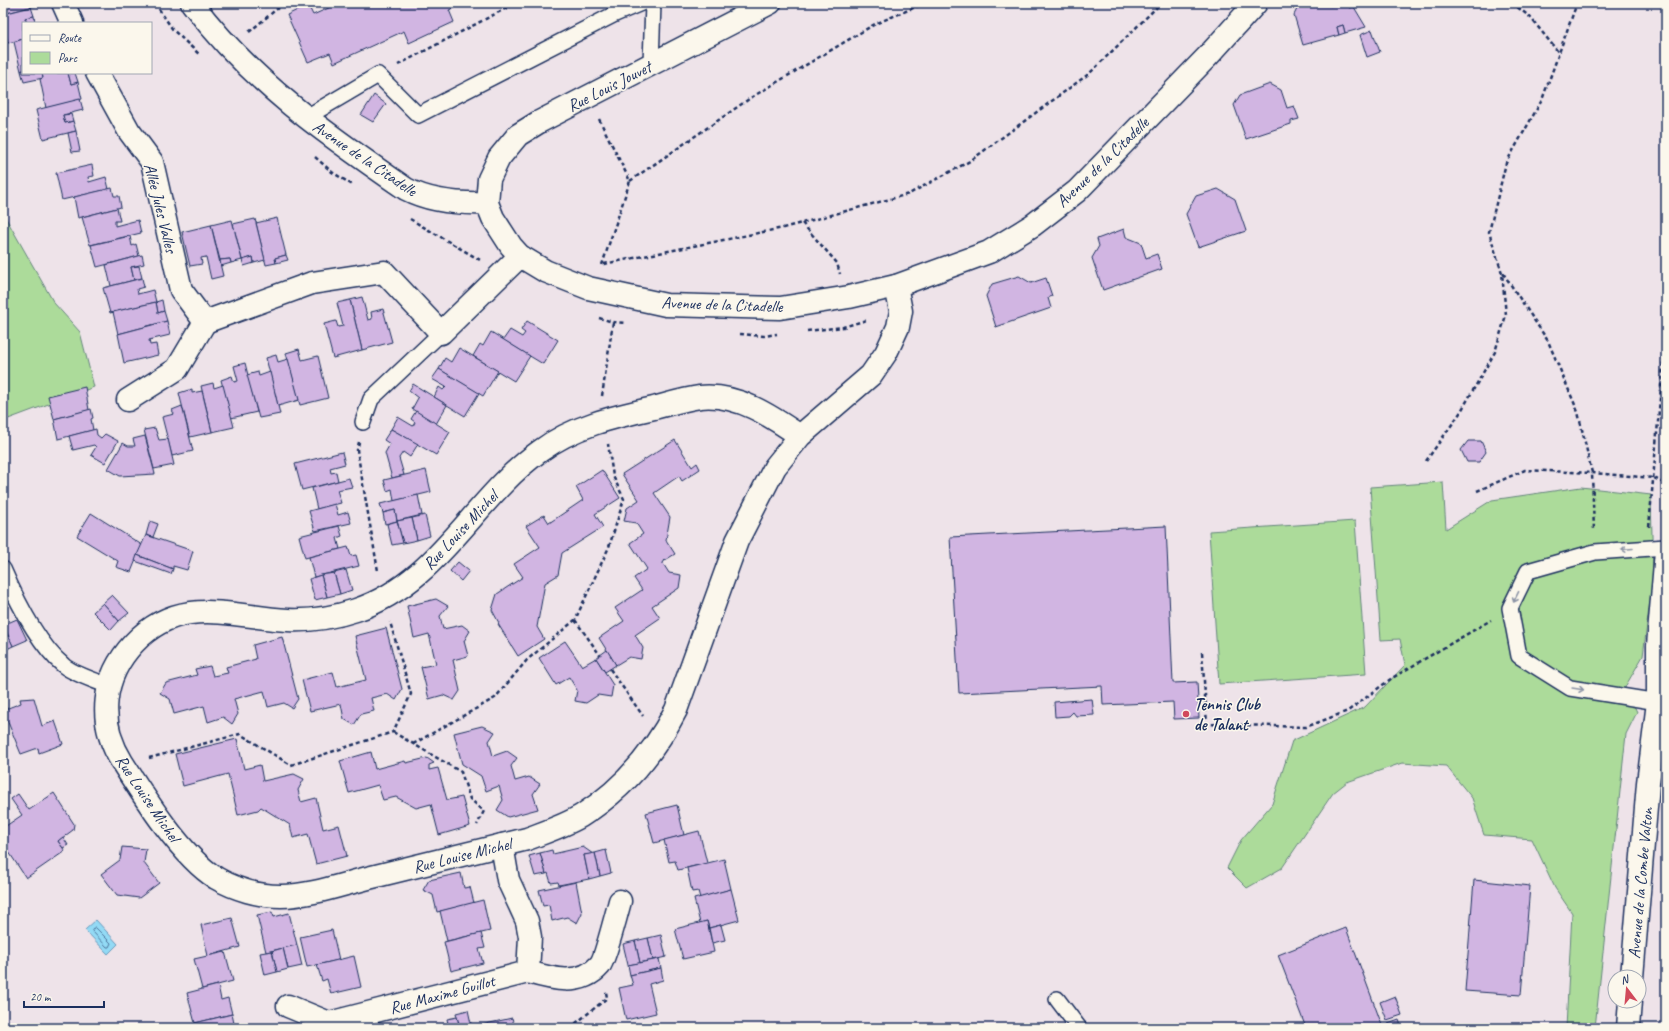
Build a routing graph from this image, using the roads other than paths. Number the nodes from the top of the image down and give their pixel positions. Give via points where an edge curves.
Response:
1 (63, 3) edge
2 (192, 3) edge
3 (641, 3) edge
4 (653, 3) edge
5 (770, 3) edge
6 (1256, 3) edge
7 (72, 22) edge
8 (651, 64) junction
9 (98, 74) edge
10 (305, 118) junction
11 (487, 203) junction
12 (520, 256) junction
13 (896, 286) junction
14 (205, 322) junction
15 (441, 333) junction
16 (128, 400) dead end
17 (363, 422) road end
18 (800, 436) junction
19 (1666, 547) edge
20 (1657, 549) edge
21 (3, 569) edge
22 (108, 686) junction
23 (1658, 702) junction
24 (502, 845) junction
25 (620, 901) dead end
26 (1633, 969) edge
27 (528, 972) junction
28 (1057, 999) dead end
29 (288, 1006) dead end
30 (1629, 1009) edge
31 (1079, 1028) edge
32 (1628, 1028) edge

1 - 7 street
2 - 10 street, Avenue de la Citadelle via 266,85
3 - 10 lane via 418,115 378,75
4 - 8 lane
5 - 8 street, Rue Louis Jouvet
6 - 13 street, Avenue de la Citadelle via 1077,191 1033,225 989,252
8 - 11 street, Rue Louis Jouvet via 539,122 518,136 499,158 489,179
9 - 14 street, Allée Jules Valles via 129,131 152,162 181,290
10 - 11 street, Avenue de la Citadelle via 418,195 437,200
11 - 12 street, Avenue de la Citadelle via 502,232
12 - 13 street, Avenue de la Citadelle via 545,270 588,288 666,305 772,308 849,297
12 - 15 street
13 - 18 street, Rue Louise Michel via 901,311 898,327 886,353 870,375
14 - 15 street via 312,283 384,272
14 - 16 street via 177,369
15 - 17 lane via 371,399
18 - 22 street, Rue Louise Michel via 754,408 727,398 702,397 604,419 542,449 524,463 437,558 413,579 383,599 353,611 302,620 199,611 180,615 147,630 122,657
18 - 24 street, Rue Louise Michel via 775,467 737,540 676,710 644,760 627,779 580,817 539,834
19 - 20 lane
20 - 23 street, Avenue de la Combe Valton
20 -> 23 lane via 1595,552 1528,572 1510,608 1519,656 1570,688
21 - 22 lane via 19,602 46,646 59,661 64,666
22 - 24 street, Rue Louise Michel via 106,698 109,729 114,746 124,764 186,852 199,866 216,878 243,890 280,896 297,895
23 - 26 street, Avenue de la Combe Valton via 1648,783
24 - 27 street via 508,880 526,921 530,937
25 - 27 street via 601,964 592,972 572,980 559,980
27 - 29 street, Rue Maxime Guillot via 329,1023
28 - 31 lane
30 - 32 street

